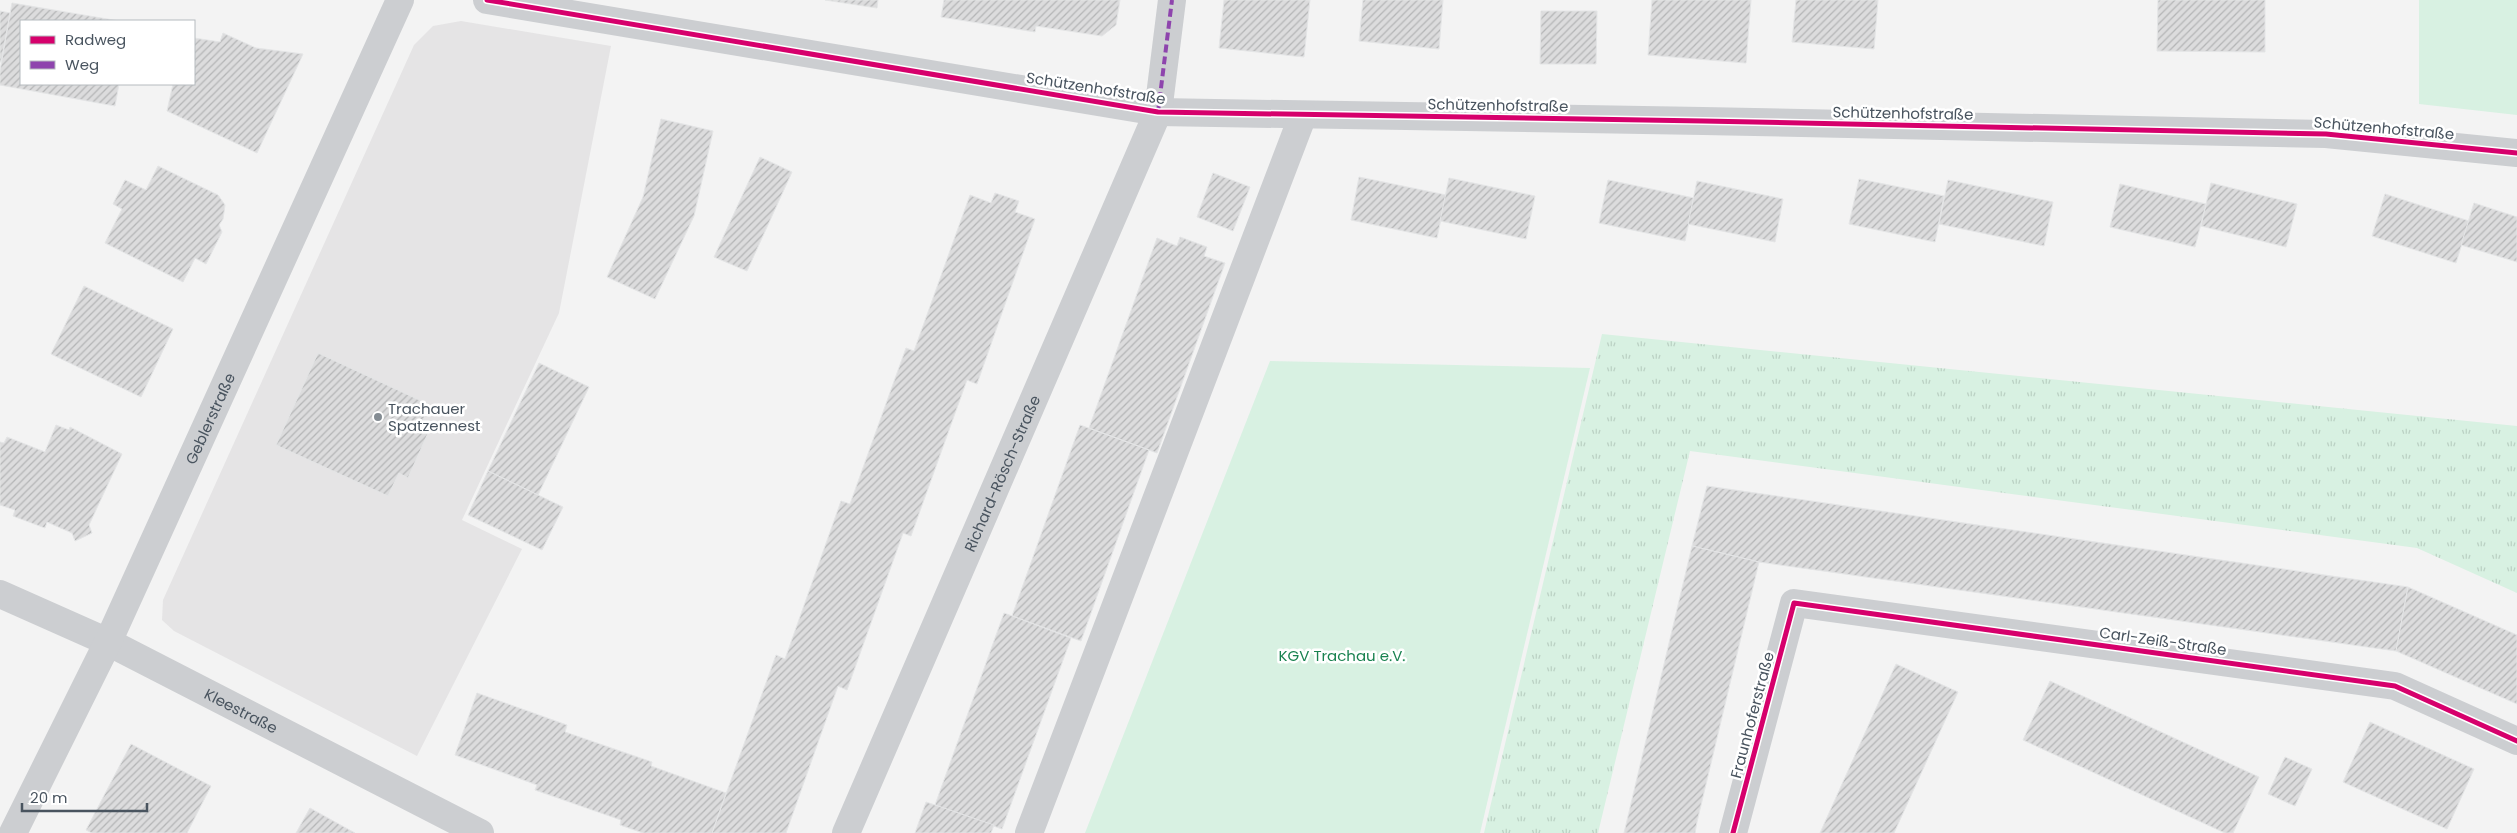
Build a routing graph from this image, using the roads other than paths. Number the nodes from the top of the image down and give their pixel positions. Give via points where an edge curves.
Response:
1 (400, 0) edge
2 (488, 0) edge
3 (1172, 0) edge
4 (1158, 112) junction
5 (1303, 115) junction
6 (2517, 152) edge
7 (0, 594) edge
8 (1794, 603) joint
9 (108, 642) junction
10 (2517, 741) edge
11 (12, 833) edge
12 (480, 833) edge
13 (846, 833) edge
14 (1029, 833) edge
15 (1733, 833) edge

1 - 9 street, Geblerstraße
2 - 4 street, Schützenhofstraße
3 - 4 street, Richard-Rösch-Straße
4 - 5 street, Schützenhofstraße
4 - 13 street, Richard-Rösch-Straße
5 - 6 street, Schützenhofstraße via 2326,134
5 - 14 street
7 - 9 street, Kleestraße
8 - 10 street, Carl-Zeiß-Straße via 2395,686
8 - 15 street, Fraunhoferstraße
9 - 11 street, Geblerstraße
9 - 12 street, Kleestraße

